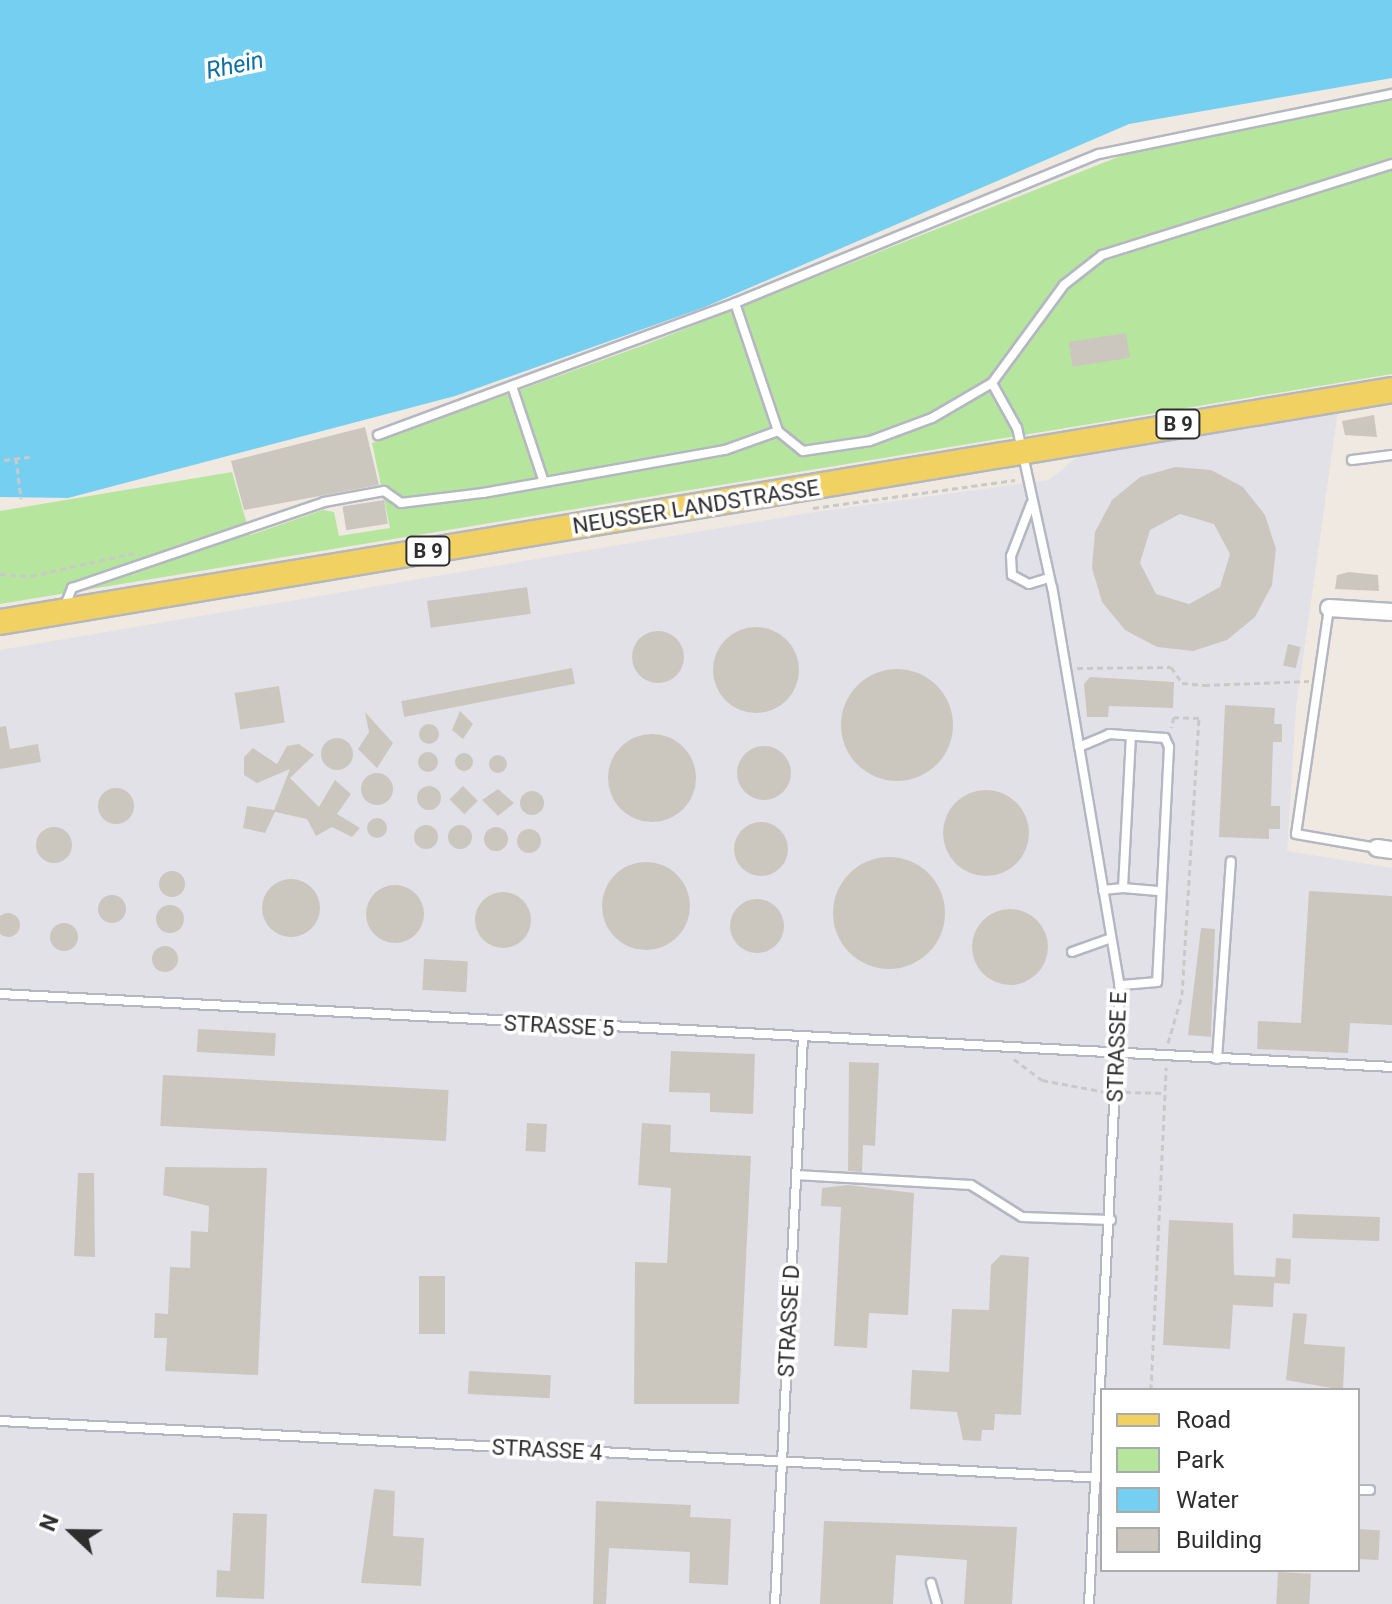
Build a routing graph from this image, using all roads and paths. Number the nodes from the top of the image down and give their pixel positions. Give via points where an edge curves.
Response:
1 (1392, 94) edge
2 (1392, 164) edge
3 (735, 303) junction
4 (992, 383) junction
5 (513, 389) junction
6 (1392, 390) edge
7 (778, 431) junction
8 (378, 435) dead end
9 (1022, 451) junction
10 (1392, 455) edge
11 (30, 457) dead end
12 (16, 458) junction
13 (4, 460) dead end
14 (1352, 460) dead end
15 (543, 479) junction
16 (21, 499) dead end
17 (1031, 503) junction
18 (146, 550) dead end
19 (0, 574) edge
20 (1049, 578) junction
21 (1329, 608) joint
22 (63, 612) junction
23 (1392, 612) edge
24 (0, 622) edge
25 (1065, 669) junction
26 (1296, 679) dead end
27 (1131, 736) junction
28 (1167, 743) junction
29 (1079, 747) junction
30 (1384, 849) edge
31 (1231, 861) dead end
32 (1123, 888) junction
33 (1103, 890) junction
34 (1161, 891) junction
35 (1111, 938) junction
36 (1072, 952) dead end
37 (1119, 985) junction
38 (0, 994) edge
39 (803, 1038) junction
40 (1005, 1047) junction
41 (1117, 1053) junction
42 (1166, 1056) junction
43 (1217, 1059) junction
44 (1392, 1067) edge
45 (1116, 1092) junction
46 (1165, 1093) junction
47 (796, 1175) junction
48 (1111, 1220) junction
49 (1103, 1388) edge
50 (1151, 1388) edge
51 (0, 1421) edge
52 (1100, 1438) edge
53 (782, 1463) junction
54 (1098, 1478) edge
55 (1360, 1490) edge
56 (1370, 1490) dead end
57 (931, 1583) dead end
58 (775, 1604) edge
59 (937, 1604) edge
60 (1089, 1604) edge

1 - 3 lane via 1099,154
2 - 4 lane via 1102,255 1064,285
3 - 5 lane
3 - 7 lane
4 - 7 lane via 932,418 870,441 803,451
4 - 9 lane, STRASSE E
5 - 8 lane
5 - 15 lane
6 - 9 main road, NEUSSER LANDSTRASSE / B 9
7 - 15 lane via 696,456
9 - 17 lane, STRASSE E
9 - 22 main road, NEUSSER LANDSTRASSE / B 9
10 - 14 lane
11 - 12 path
12 - 13 path
12 - 16 path
15 - 22 lane via 401,503 384,491 324,502 72,588
17 - 20 lane, STRASSE E
17 - 20 lane via 1011,556 1012,575 1029,584
18 - 19 path via 31,576
20 - 25 lane, STRASSE E
21 - 23 street
21 - 30 lane via 1296,834
22 - 24 main road, NEUSSER LANDSTRASSE / B 9
25 - 26 path via 1171,667 1182,683 1204,685
25 - 29 lane, STRASSE E
27 - 28 lane
27 - 29 lane via 1109,734
27 - 32 lane
28 - 34 lane
28 - 42 path via 1174,717 1199,718 1182,995 1171,1016
29 - 33 lane, STRASSE E
31 - 43 lane
32 - 33 lane
32 - 34 lane
33 - 35 lane, STRASSE E
34 - 37 lane via 1157,982
35 - 36 lane
35 - 37 lane, STRASSE E
37 - 41 lane, STRASSE E
38 - 39 lane, STRASSE 5
39 - 40 lane, STRASSE 5
39 - 47 lane, STRASSE D
40 - 41 lane, STRASSE 5
40 - 45 path via 1042,1080
41 - 42 lane, STRASSE 5
41 - 45 lane, STRASSE E
42 - 43 lane, STRASSE 5
42 - 46 path
43 - 44 lane, STRASSE 5
45 - 46 path
45 - 48 lane, STRASSE E
46 - 50 path
47 - 48 lane via 971,1185 1022,1217
47 - 53 lane, STRASSE D
48 - 49 lane, STRASSE E
51 - 53 lane, STRASSE 4
52 - 54 lane, STRASSE E
53 - 54 lane, STRASSE 4
53 - 58 lane, STRASSE D
54 - 60 lane, STRASSE E
55 - 56 lane
57 - 59 lane

